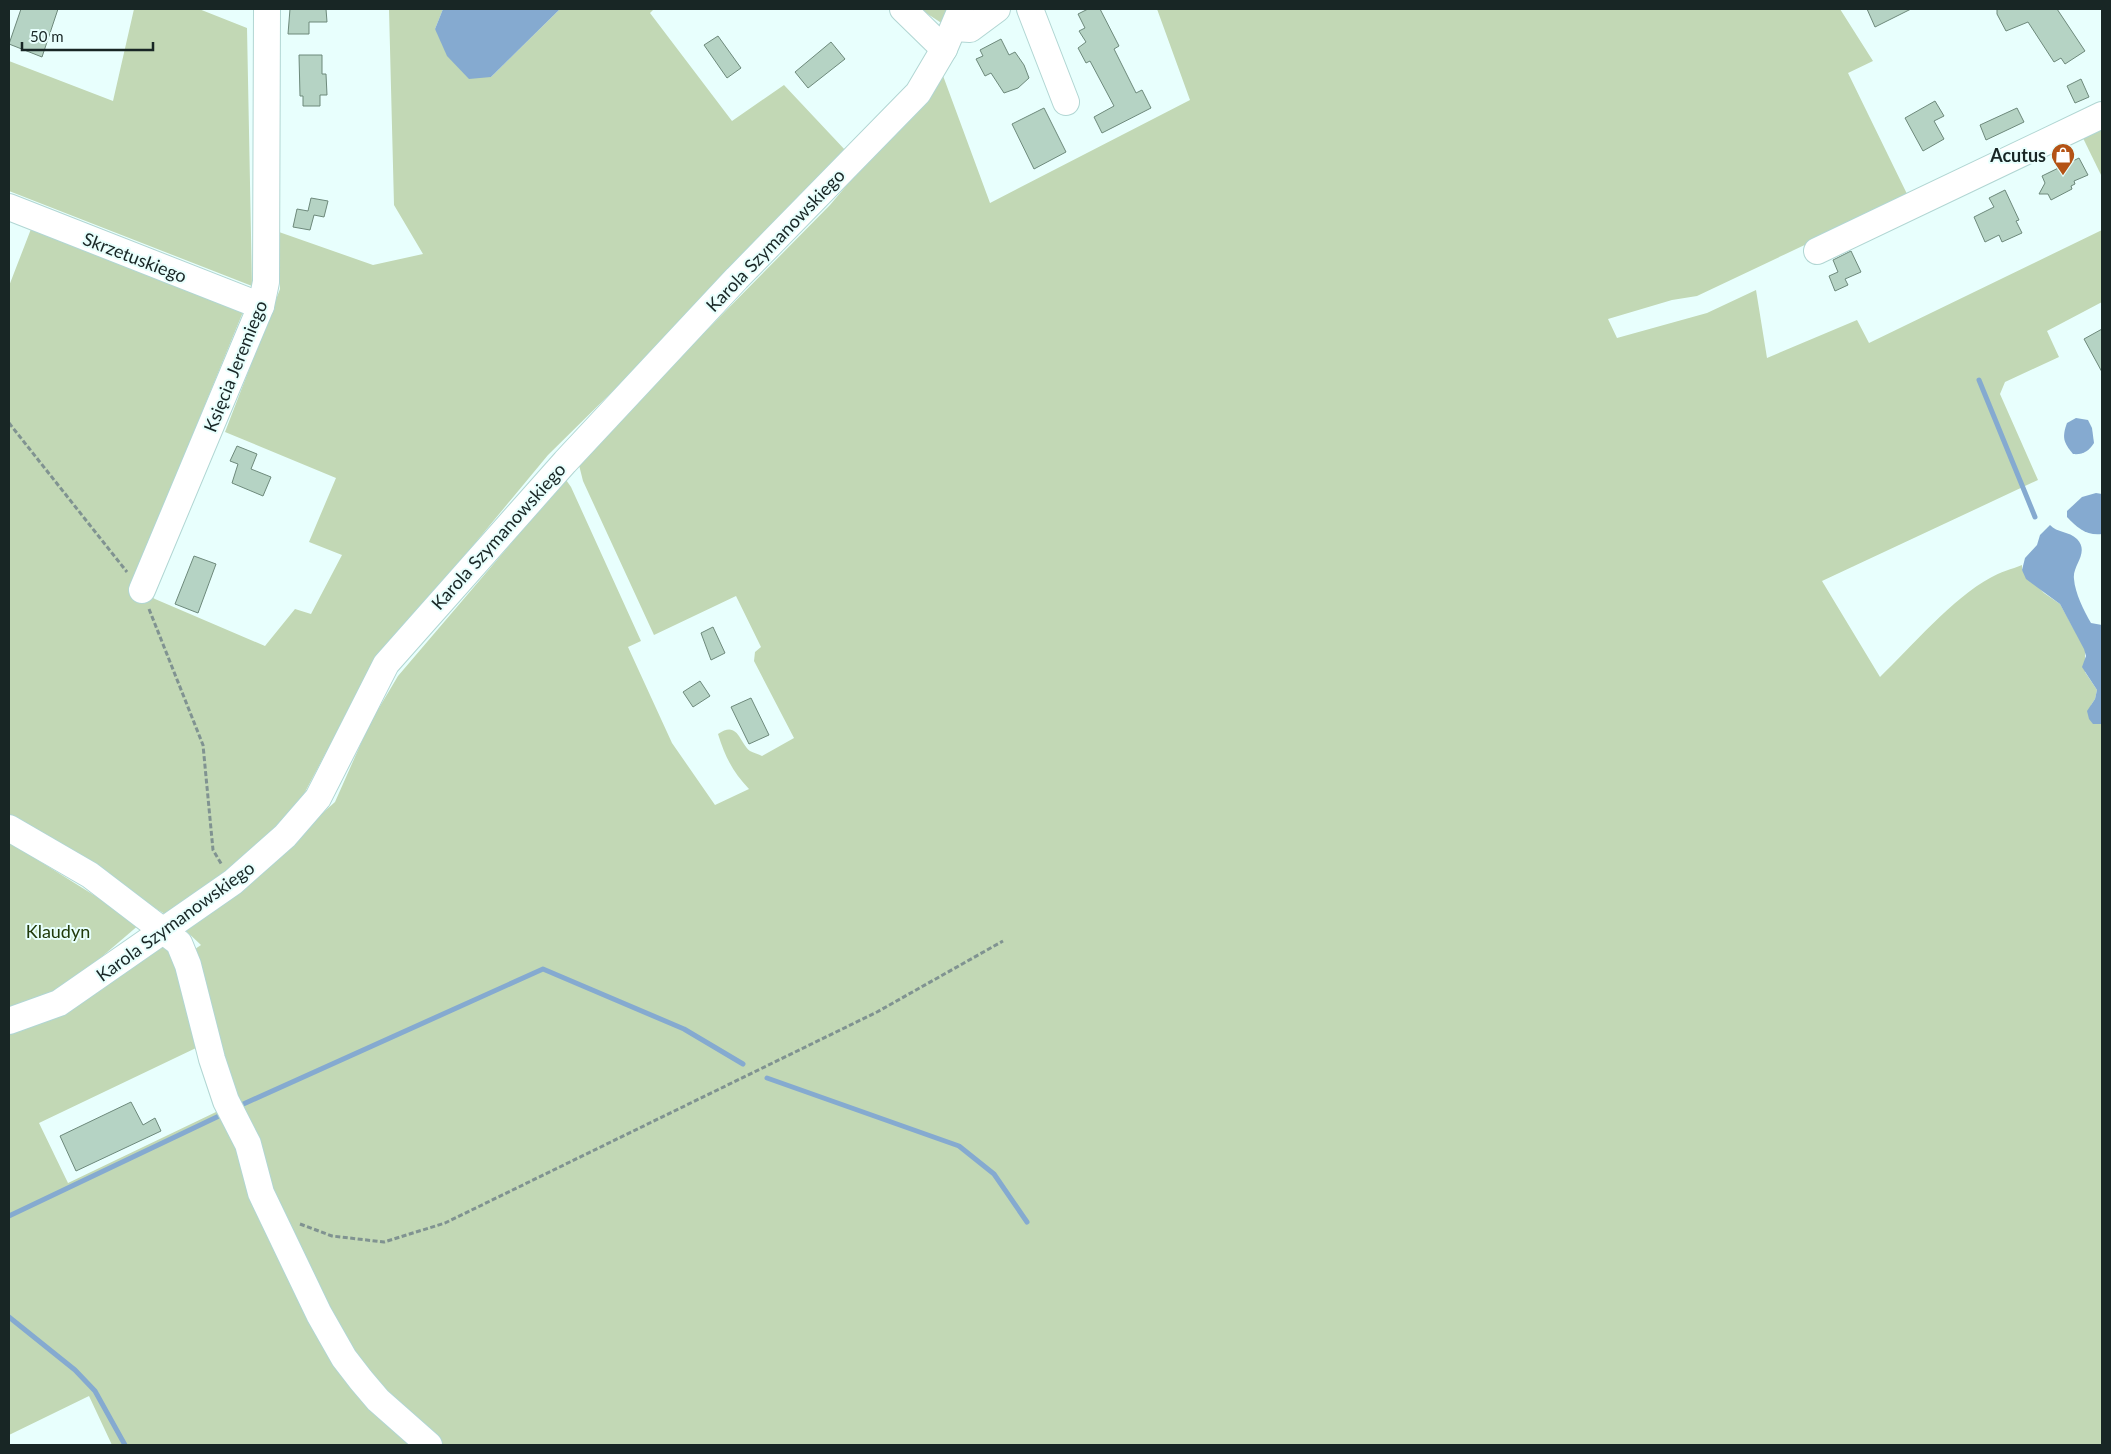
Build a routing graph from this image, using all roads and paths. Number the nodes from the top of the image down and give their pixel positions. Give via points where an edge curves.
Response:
1 (267, 9) edge
2 (902, 9) edge
3 (996, 9) edge
4 (1030, 9) edge
5 (953, 28) edge
6 (1066, 102) dead end
7 (2102, 115) edge
8 (9, 207) edge
9 (1817, 251) dead end
10 (261, 306) junction
11 (9, 423) edge
12 (142, 590) junction
13 (9, 828) edge
14 (233, 882) junction
15 (164, 931) junction
16 (1003, 941) dead end
17 (9, 1021) edge
18 (270, 1212) junction
19 (429, 1445) edge

1 - 10 street, Księcia Jeremiego via 267,265
2 - 5 street
3 - 5 street via 970,29
4 - 6 street
5 - 14 street, Karola Szymanowskiego via 918,93 724,292 416,628 386,664 318,798 285,836
7 - 9 street
8 - 10 street, Skrzetuskiego
10 - 12 street, Księcia Jeremiego
11 - 12 path
12 - 14 path via 203,746 213,850
13 - 15 street via 90,874
14 - 15 street, Karola Szymanowskiego
15 - 17 street, Karola Szymanowskiego via 59,1003
15 - 18 street via 179,943 184,952 226,1102 248,1144 261,1193
16 - 18 path via 877,1012 445,1223 384,1242 332,1236
18 - 19 street via 344,1358 378,1400

